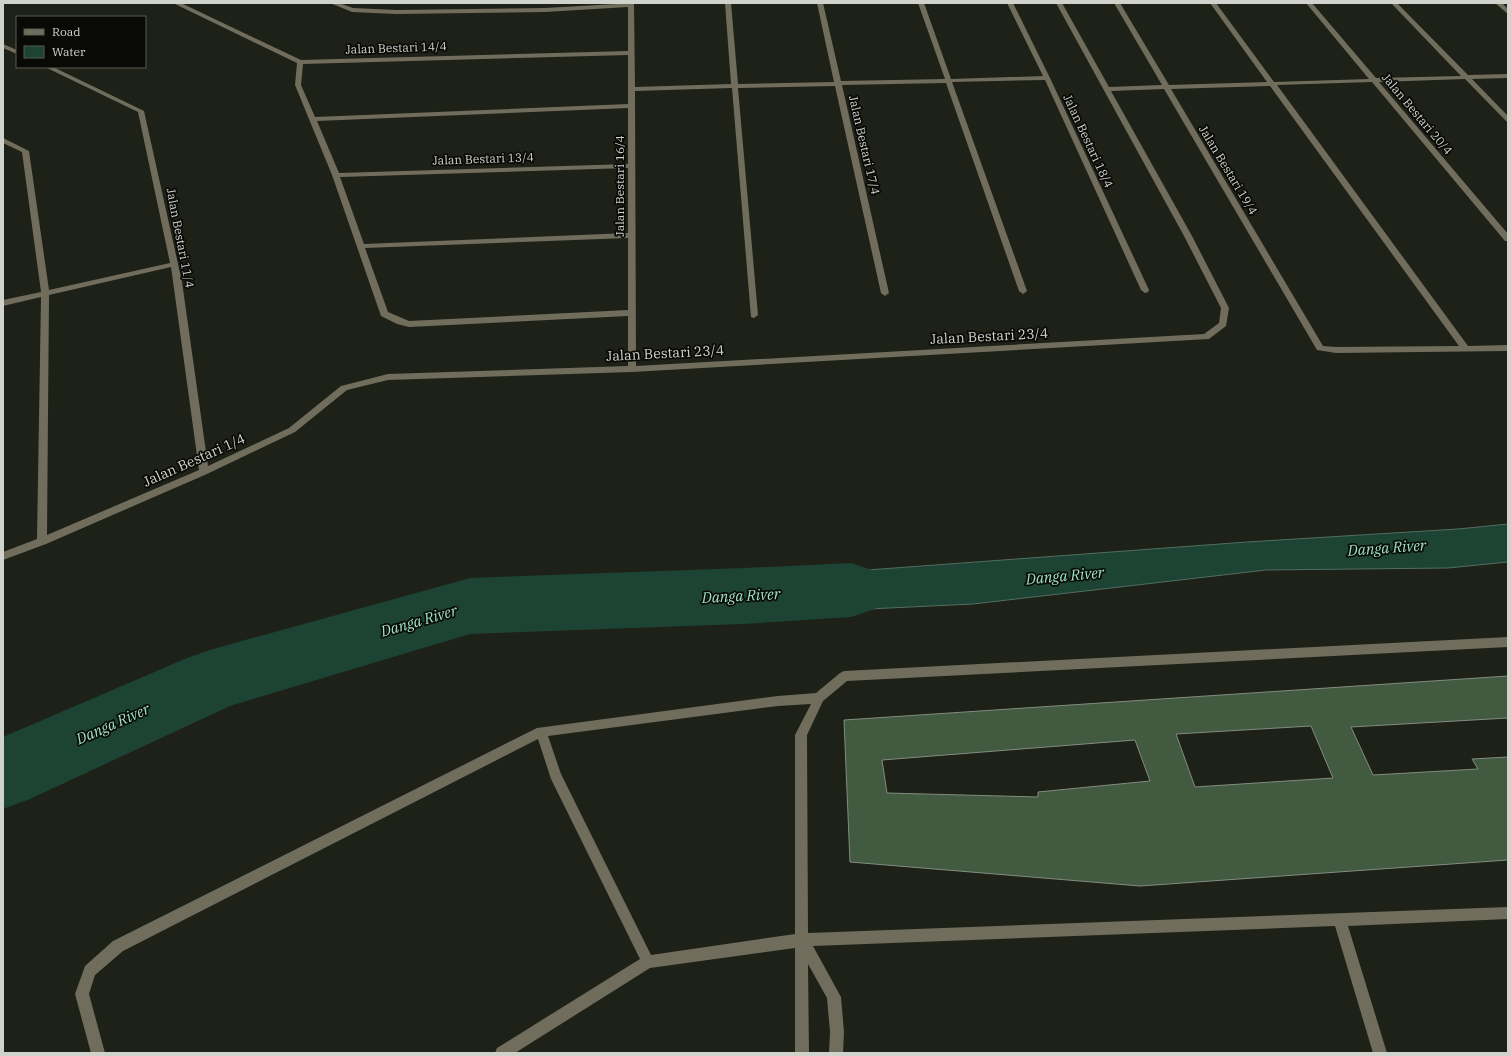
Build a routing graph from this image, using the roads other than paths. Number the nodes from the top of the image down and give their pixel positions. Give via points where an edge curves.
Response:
1 (176, 3) edge
2 (333, 3) edge
3 (728, 3) edge
4 (820, 3) edge
5 (921, 3) edge
6 (1010, 3) edge
7 (1059, 3) edge
8 (1117, 3) edge
9 (1213, 3) edge
10 (1309, 3) edge
11 (1394, 3) edge
12 (1498, 3) edge
13 (631, 4) edge
14 (1508, 12) edge
15 (3, 46) edge
16 (16, 52) edge
17 (631, 53) junction
18 (300, 62) junction
19 (50, 68) edge
20 (1508, 76) edge
21 (1466, 77) junction
22 (1047, 78) junction
23 (1374, 80) junction
24 (947, 81) junction
25 (838, 83) junction
26 (1270, 83) junction
27 (735, 86) junction
28 (1166, 87) junction
29 (631, 89) junction
30 (1106, 89) junction
31 (631, 106) junction
32 (312, 119) junction
33 (1508, 120) edge
34 (3, 140) edge
35 (631, 166) junction
36 (336, 175) junction
37 (632, 236) junction
38 (1508, 239) edge
39 (361, 246) junction
40 (174, 264) junction
41 (1145, 290) dead end
42 (1023, 291) dead end
43 (45, 293) junction
44 (886, 293) dead end
45 (3, 303) edge
46 (632, 313) junction
47 (754, 315) dead end
48 (1508, 348) edge
49 (1466, 349) junction
50 (632, 369) junction
51 (388, 377) joint
52 (204, 472) junction
53 (42, 541) junction
54 (3, 556) edge
55 (1508, 642) edge
56 (820, 698) junction
57 (541, 732) junction
58 (1508, 913) edge
59 (1338, 919) junction
60 (802, 940) junction
61 (648, 962) junction
62 (98, 1053) edge
63 (502, 1053) edge
64 (802, 1053) edge
65 (836, 1053) edge
66 (1380, 1053) edge

1 - 18 street, Jalan Bestari 14/4
2 - 13 street via 352,10 404,12 545,10
3 - 27 street
4 - 25 street, Jalan Bestari 17/4
5 - 24 street
6 - 22 street, Jalan Bestari 18/4
7 - 30 street, Jalan Bestari 23/4
8 - 28 street, Jalan Bestari 19/4
9 - 26 street
10 - 23 street, Jalan Bestari 20/4
11 - 21 street
12 - 14 street
13 - 17 street, Jalan Bestari 16/4
15 - 16 street
17 - 18 street, Jalan Bestari 14/4
17 - 29 street, Jalan Bestari 16/4
18 - 32 street via 298,85
19 - 40 street, Jalan Bestari 11/4 via 141,111
20 - 21 street
21 - 23 street
21 - 33 street
22 - 24 street
22 - 41 street, Jalan Bestari 18/4
23 - 26 street
23 - 38 street, Jalan Bestari 20/4
24 - 25 street
24 - 42 street
25 - 27 street
25 - 44 street, Jalan Bestari 17/4
26 - 28 street
26 - 49 street
27 - 29 street
27 - 47 street
28 - 30 street
28 - 49 street, Jalan Bestari 19/4 via 1320,348
29 - 31 street, Jalan Bestari 16/4
30 - 50 street, Jalan Bestari 23/4 via 1225,308 1224,324 1206,337
31 - 32 street
31 - 35 street, Jalan Bestari 16/4
32 - 36 street
34 - 43 street via 25,151
35 - 36 street, Jalan Bestari 13/4
35 - 37 street, Jalan Bestari 16/4
36 - 39 street
37 - 39 street
37 - 46 street, Jalan Bestari 16/4
39 - 46 street via 384,314 400,322 409,324
40 - 43 street
40 - 52 street, Jalan Bestari 11/4
43 - 45 street
43 - 53 street
46 - 50 street, Jalan Bestari 16/4
48 - 49 street
50 - 51 street, Jalan Bestari 23/4
51 - 52 street, Jalan Bestari 1/4 via 344,388 292,430
52 - 53 street, Jalan Bestari 1/4
53 - 54 street, Jalan Bestari 1/4
55 - 56 street via 844,676
56 - 57 street via 778,701
56 - 60 street via 801,735
57 - 61 street via 554,775
57 - 62 street via 118,946 90,971 82,994
58 - 59 street
59 - 60 street
59 - 66 street
60 - 61 street
60 - 64 street
60 - 65 street via 834,997
61 - 63 street

